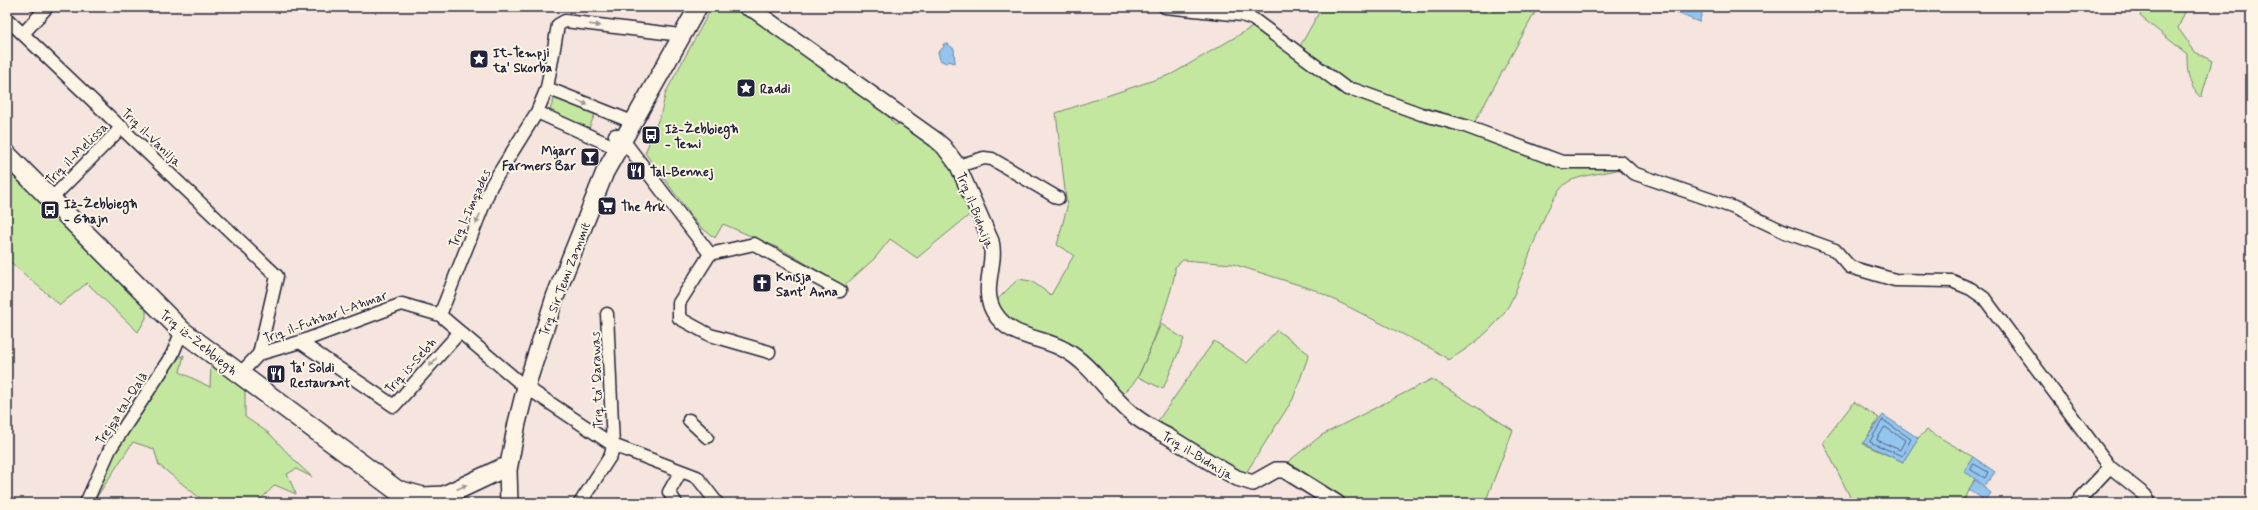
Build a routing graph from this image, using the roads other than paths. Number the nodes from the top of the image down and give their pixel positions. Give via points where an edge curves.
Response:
1 (47, 7) edge
2 (687, 7) edge
3 (698, 7) edge
4 (1165, 7) edge
5 (751, 8) edge
6 (7, 19) edge
7 (23, 34) junction
8 (673, 34) junction
9 (547, 88) junction
10 (537, 112) junction
11 (625, 119) junction
12 (122, 128) junction
13 (616, 140) junction
14 (7, 155) edge
15 (958, 166) junction
16 (1058, 198) dead end
17 (51, 199) junction
18 (710, 254) junction
19 (840, 291) dead end
20 (607, 314) dead end
21 (440, 316) junction
22 (182, 331) junction
23 (459, 333) junction
24 (300, 342) junction
25 (769, 352) dead end
26 (259, 354) junction
27 (240, 375) junction
28 (522, 384) junction
29 (689, 420) dead end
30 (707, 437) dead end
31 (613, 445) junction
32 (2110, 467) junction
33 (501, 470) junction
34 (681, 471) junction
35 (398, 490) junction
36 (440, 499) edge
37 (86, 503) edge
38 (414, 503) edge
39 (503, 503) edge
40 (509, 503) edge
41 (580, 503) edge
42 (676, 503) edge
43 (717, 503) edge
44 (1337, 503) edge
45 (2076, 503) edge
46 (2150, 503) edge

1 - 7 street
2 - 8 main road, Triq Sir Temi Zammit
3 - 13 main road, Triq Sir Temi Zammit
4 - 32 street via 1242,15 1253,19 1347,89 1465,126 1562,162 1622,162 1633,173 1732,207 1785,232 1835,250 1850,267 1890,279 1945,280 1972,288 1984,298
5 - 15 street, Triq il-Bidnija via 936,140
6 - 7 street, Triq il-Vanilja
7 - 12 street, Triq il-Vanilja
9 -> 8 street, Triq l-Imqades via 558,25 565,21
8 - 11 main road, Triq Sir Temi Zammit
9 - 10 street, Triq l-Imqades
9 -> 11 street
10 - 13 street
10 -> 21 street, Triq l-Imqades via 491,186
11 - 13 main road, Triq Sir Temi Zammit
12 - 17 street, Triq il-Melissa
12 - 26 street, Triq il-Vanilja via 277,276
13 - 18 street
13 - 28 main road, Triq Sir Temi Zammit via 563,256
14 - 17 main road, Triq iż-Żebbiegħ
15 - 16 street via 984,158 992,159
15 - 44 street, Triq il-Bidnija via 991,241 993,255 989,298 994,311 1005,325 1018,334 1070,352 1131,414 1237,478 1254,483 1276,470 1284,470
17 - 22 main road, Triq iż-Żebbiegħ
18 - 19 street via 754,244
18 - 25 street via 679,303 679,318 710,335
20 - 31 street, Triq ta' Qarawas
21 - 23 street, Triq il-Fuħħar l-Aħmar
21 - 24 street, Triq il-Fuħħar l-Aħmar via 402,304
22 - 27 main road, Triq iż-Żebbiegħ
22 - 37 street, Trejqa tal-Qalà via 172,355 110,448
23 -> 24 street, Triq is-Sebħ via 394,406
23 - 28 street, Triq il-Fuħħar l-Aħmar
24 - 26 street, Triq il-Fuħħar l-Aħmar
26 - 27 street
27 - 35 main road, Triq iż-Żebbiegħ
28 - 31 street, Triq il-Fuħħar l-Aħmar
28 - 33 main road, Triq Sir Temi Zammit via 509,415
28 - 40 main road, Triq Sir Temi Zammit via 508,470
29 - 30 street
31 - 34 street, Triq il-Fuħħar l-Aħmar
31 - 41 street via 611,455
32 - 45 street
32 - 46 street via 2145,495
36 -> 33 main road
33 - 39 main road, Triq Sir Temi Zammit
34 - 42 street via 669,492
34 - 43 street, Triq il-Fuħħar l-Aħmar via 697,477
35 - 36 main road
35 - 38 main road, Triq iż-Żebbiegħ

